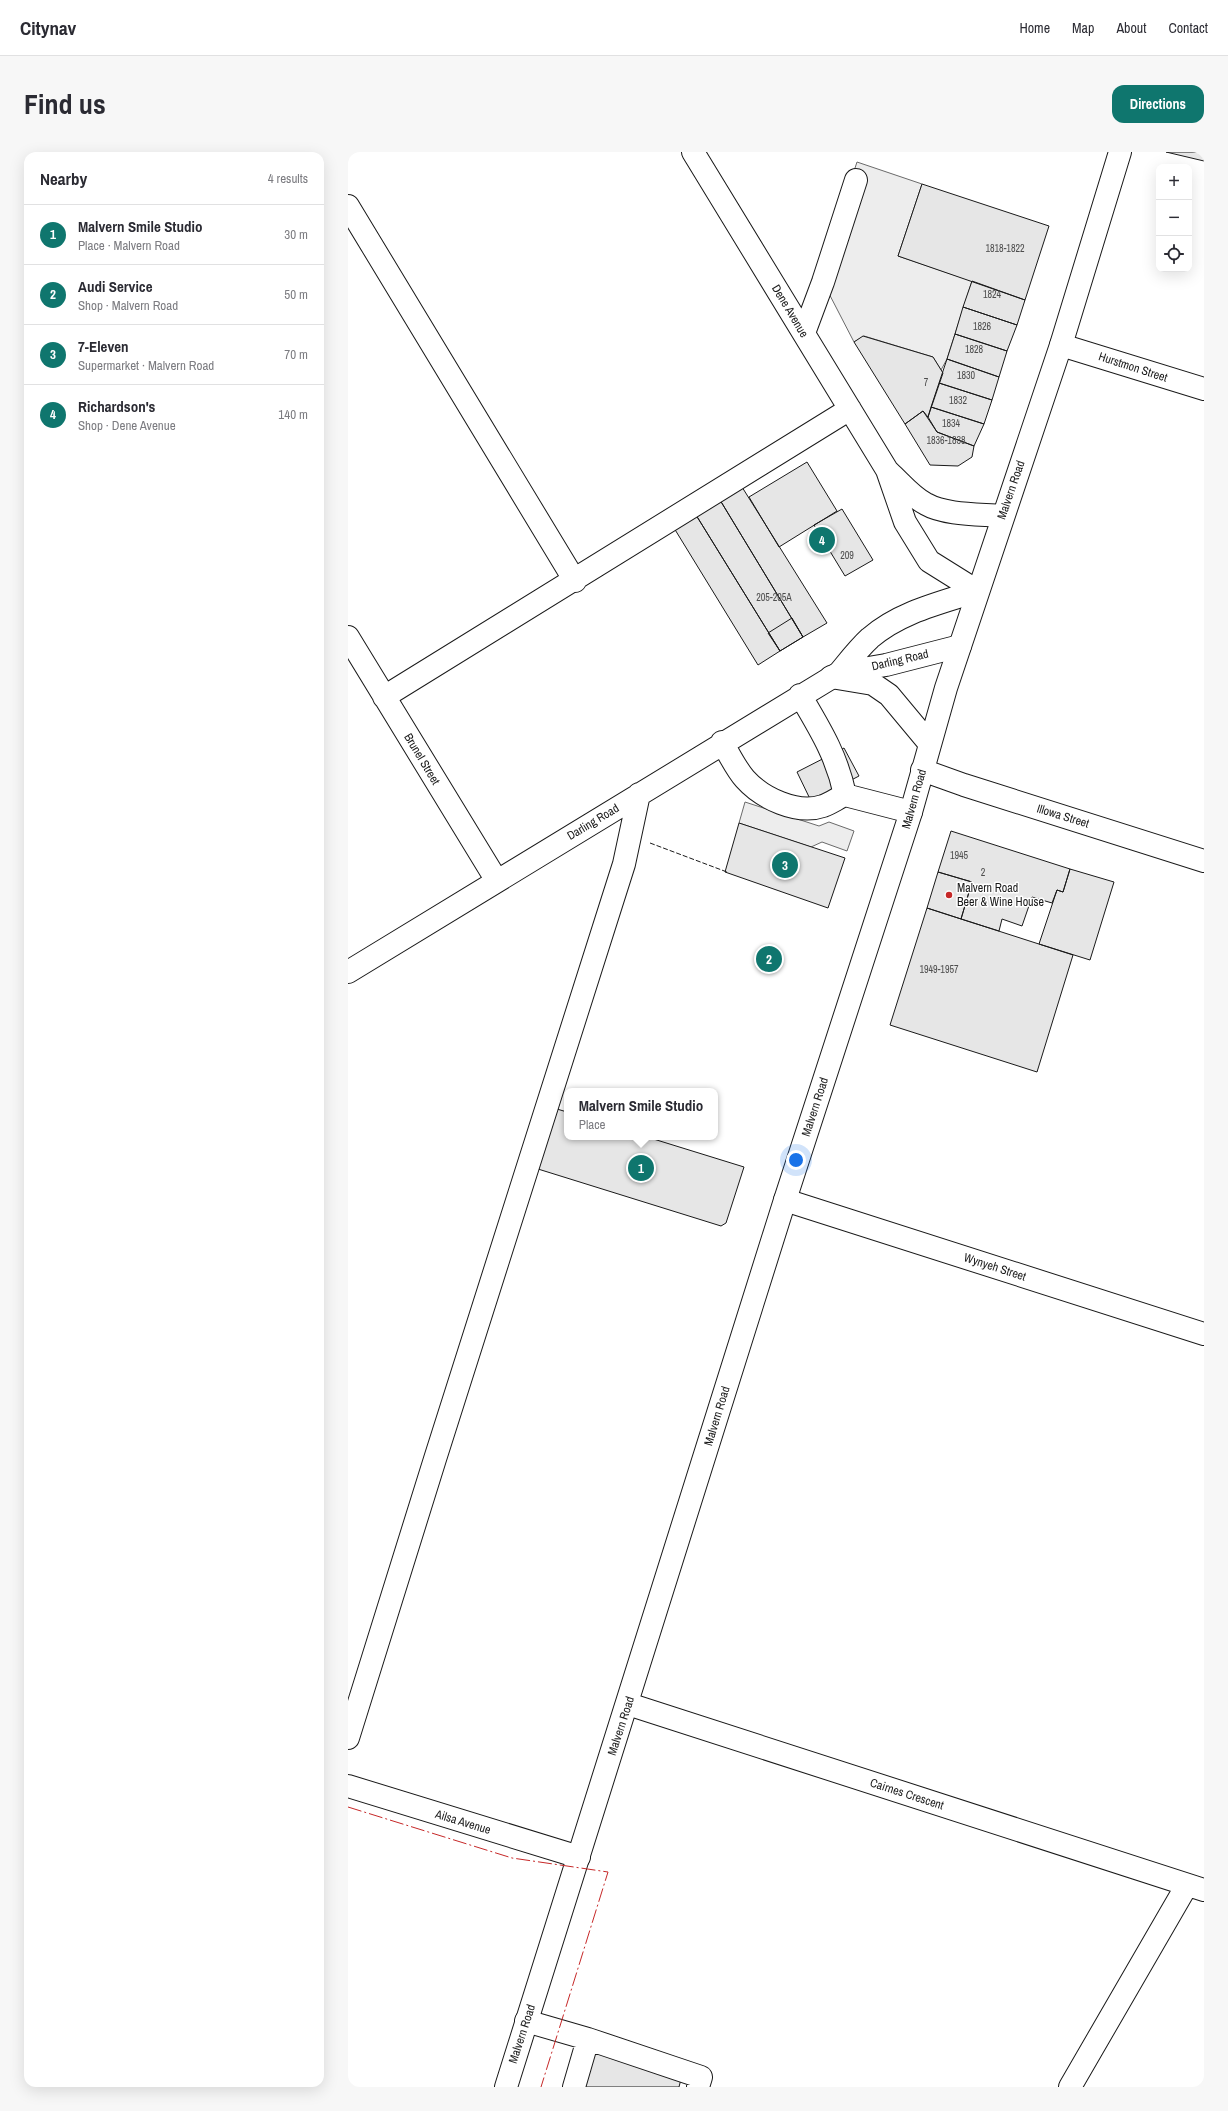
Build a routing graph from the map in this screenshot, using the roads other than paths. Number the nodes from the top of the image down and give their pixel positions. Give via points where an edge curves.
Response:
1 (693, 152) edge
2 (1120, 152) edge
3 (856, 180) dead end
4 (348, 206) edge
5 (804, 333) junction
6 (1061, 345) junction
7 (1204, 389) edge
8 (850, 409) junction
9 (887, 470) junction
10 (1002, 516) junction
11 (575, 581) junction
12 (977, 591) junction
13 (348, 637) edge
14 (960, 646) junction
15 (835, 675) junction
16 (800, 695) junction
17 (384, 697) junction
18 (722, 742) junction
19 (929, 743) junction
20 (922, 770) junction
21 (638, 794) junction
22 (845, 795) junction
23 (911, 812) junction
24 (1204, 861) edge
25 (497, 881) junction
26 (348, 972) edge
27 (785, 1200) junction
28 (1204, 1334) edge
29 (628, 1704) junction
30 (348, 1738) edge
31 (348, 1786) edge
32 (579, 1857) junction
33 (1196, 1887) edge
34 (526, 2022) junction
35 (588, 2039) junction
36 (506, 2087) edge
37 (574, 2087) edge
38 (698, 2087) edge
39 (1070, 2087) edge

1 - 5 street, Dene Avenue
2 - 6 street, Malvern Road
3 - 5 street
4 - 11 street
5 - 8 street, Dene Avenue
6 - 7 street, Hurstmon Street
6 - 10 street, Malvern Road
8 - 9 street, Dene Avenue
8 - 11 street
9 - 10 street, Dene Avenue via 933,508
9 - 12 street, Dene Avenue via 904,522 930,561
10 - 12 street, Malvern Road
11 - 17 street
12 - 14 street, Malvern Road
12 - 15 street, Darling Road via 898,619 870,638
13 - 17 street, Brunel Street
14 - 15 street, Darling Road
14 - 19 street, Malvern Road
15 - 16 street, Darling Road
15 - 19 street via 873,684 889,695
16 - 18 street, Darling Road
16 - 22 street via 832,750
17 - 25 street, Brunel Street
18 - 21 street, Darling Road
18 - 22 street via 744,778 756,790 776,800 796,807 813,808
19 - 20 street, Malvern Road
20 - 23 street, Malvern Road
20 - 24 street, Illowa Street
21 - 25 street, Darling Road
21 - 30 street via 624,864
22 - 23 street
23 - 27 street, Malvern Road
25 - 26 street, Darling Road
27 - 28 street, Wynyeh Street
27 - 29 street, Malvern Road
29 - 32 street, Malvern Road
29 - 33 street, Cairnes Crescent
31 - 32 street, Ailsa Avenue
32 - 34 street, Malvern Road
33 - 39 street, Cairnes Crescent
34 - 35 street
34 - 36 street, Malvern Road
35 - 37 street
35 - 38 street via 701,2077

